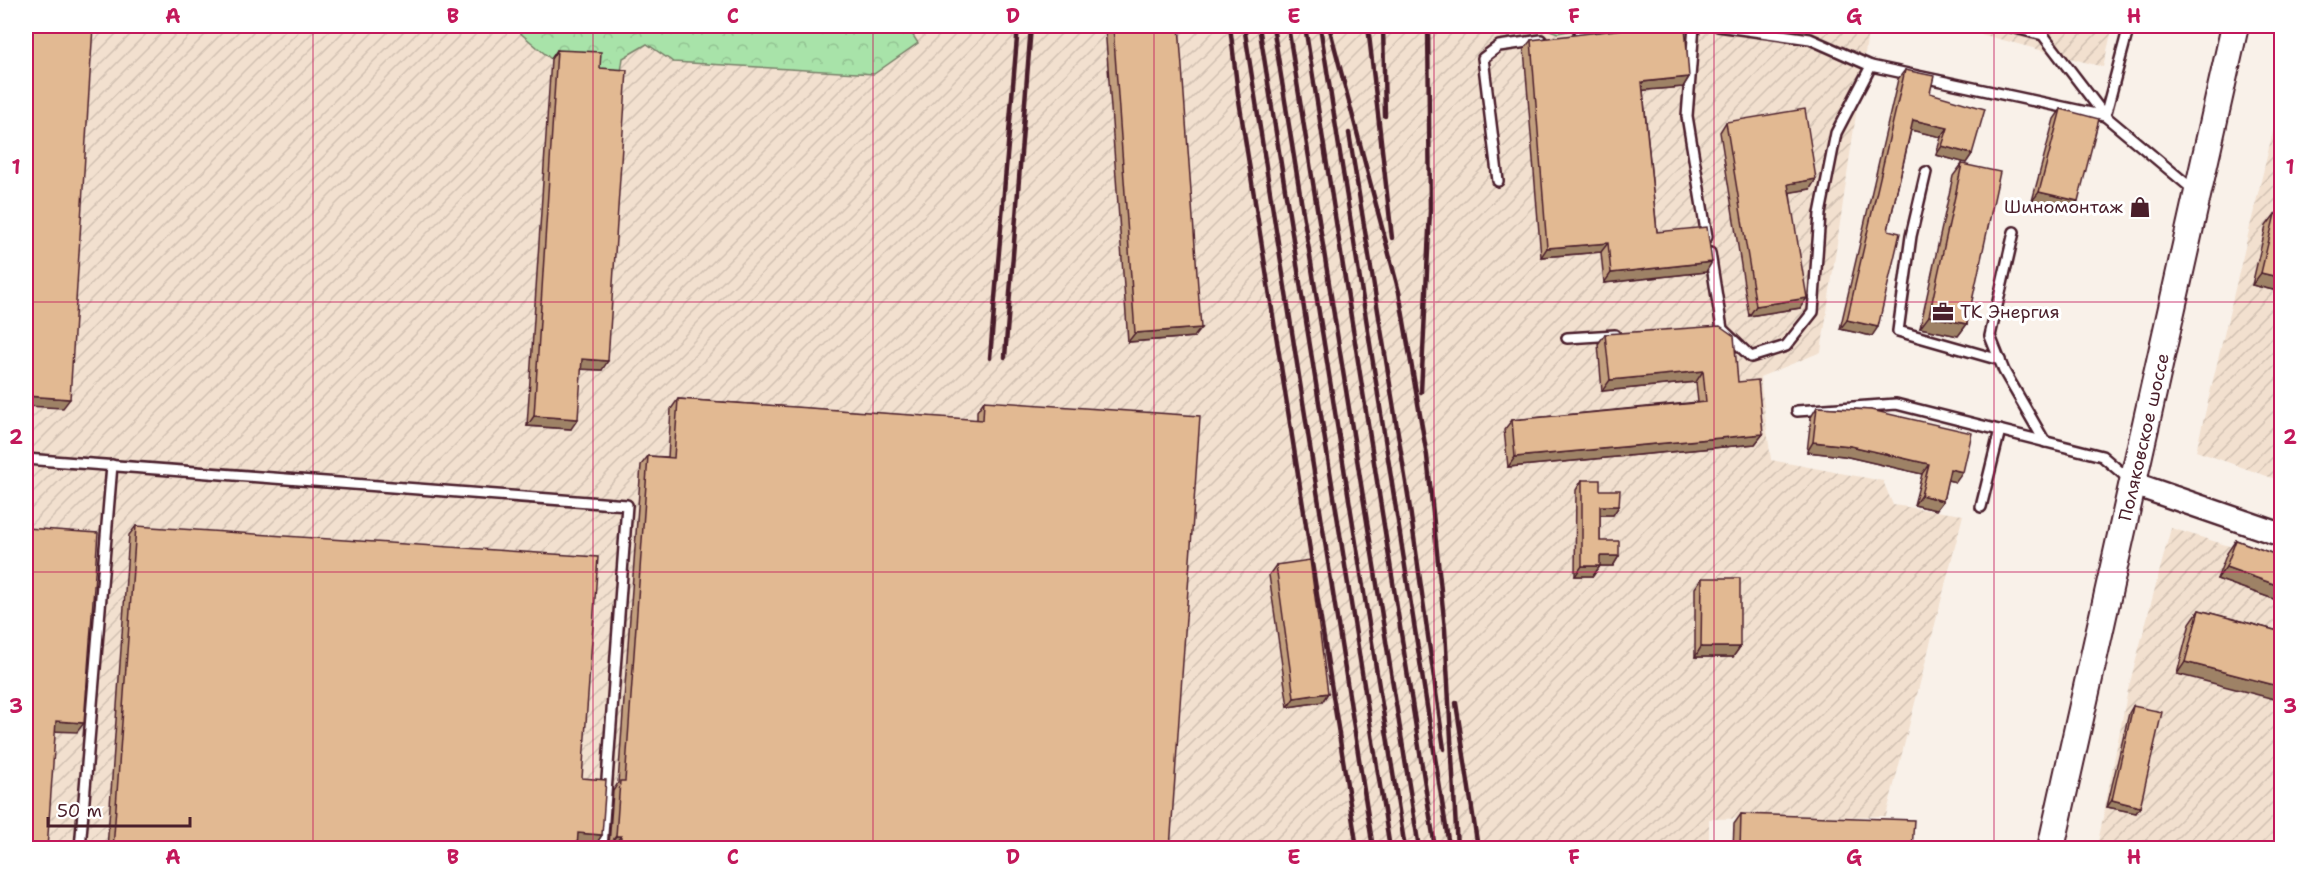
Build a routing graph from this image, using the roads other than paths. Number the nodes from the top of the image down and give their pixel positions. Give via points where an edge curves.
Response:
1 (1639, 26) edge
2 (1694, 26) edge
3 (1718, 26) edge
4 (2008, 26) edge
5 (2129, 26) edge
6 (2235, 26) edge
7 (1569, 36) edge
8 (1546, 39) edge
9 (1871, 66) junction
10 (2105, 116) junction
11 (1926, 171) dead end
12 (1498, 181) dead end
13 (2198, 193) junction
14 (2013, 232) dead end
15 (1722, 329) junction
16 (1710, 330) edge
17 (1627, 335) edge
18 (1567, 338) dead end
19 (2000, 360) junction
20 (1797, 411) dead end
21 (2000, 430) junction
22 (2045, 442) junction
23 (26, 459) edge
24 (112, 465) junction
25 (2134, 484) junction
26 (1981, 507) dead end
27 (2282, 535) edge
28 (80, 849) edge
29 (602, 849) edge
30 (2051, 849) edge

1 - 7 lane
2 - 15 lane via 1687,116
3 - 9 lane via 1810,39
4 - 10 lane via 2043,35
5 - 10 lane
6 - 13 main road, Поляковское шоссе
8 - 12 lane via 1499,46 1484,58
9 - 10 lane
9 - 15 lane via 1836,133 1820,214 1813,312 1786,346 1751,357
10 - 13 lane
11 - 19 lane via 1911,236 1898,331
13 - 25 main road, Поляковское шоссе
14 - 19 lane via 1990,336
15 - 16 lane
17 - 18 lane
19 - 22 lane
20 - 21 lane via 1896,404
21 - 22 lane
21 - 26 lane
22 - 25 lane via 2102,456
23 - 24 lane
24 - 28 lane
24 - 29 lane via 627,506
25 - 27 street
25 - 30 main road, Поляковское шоссе

